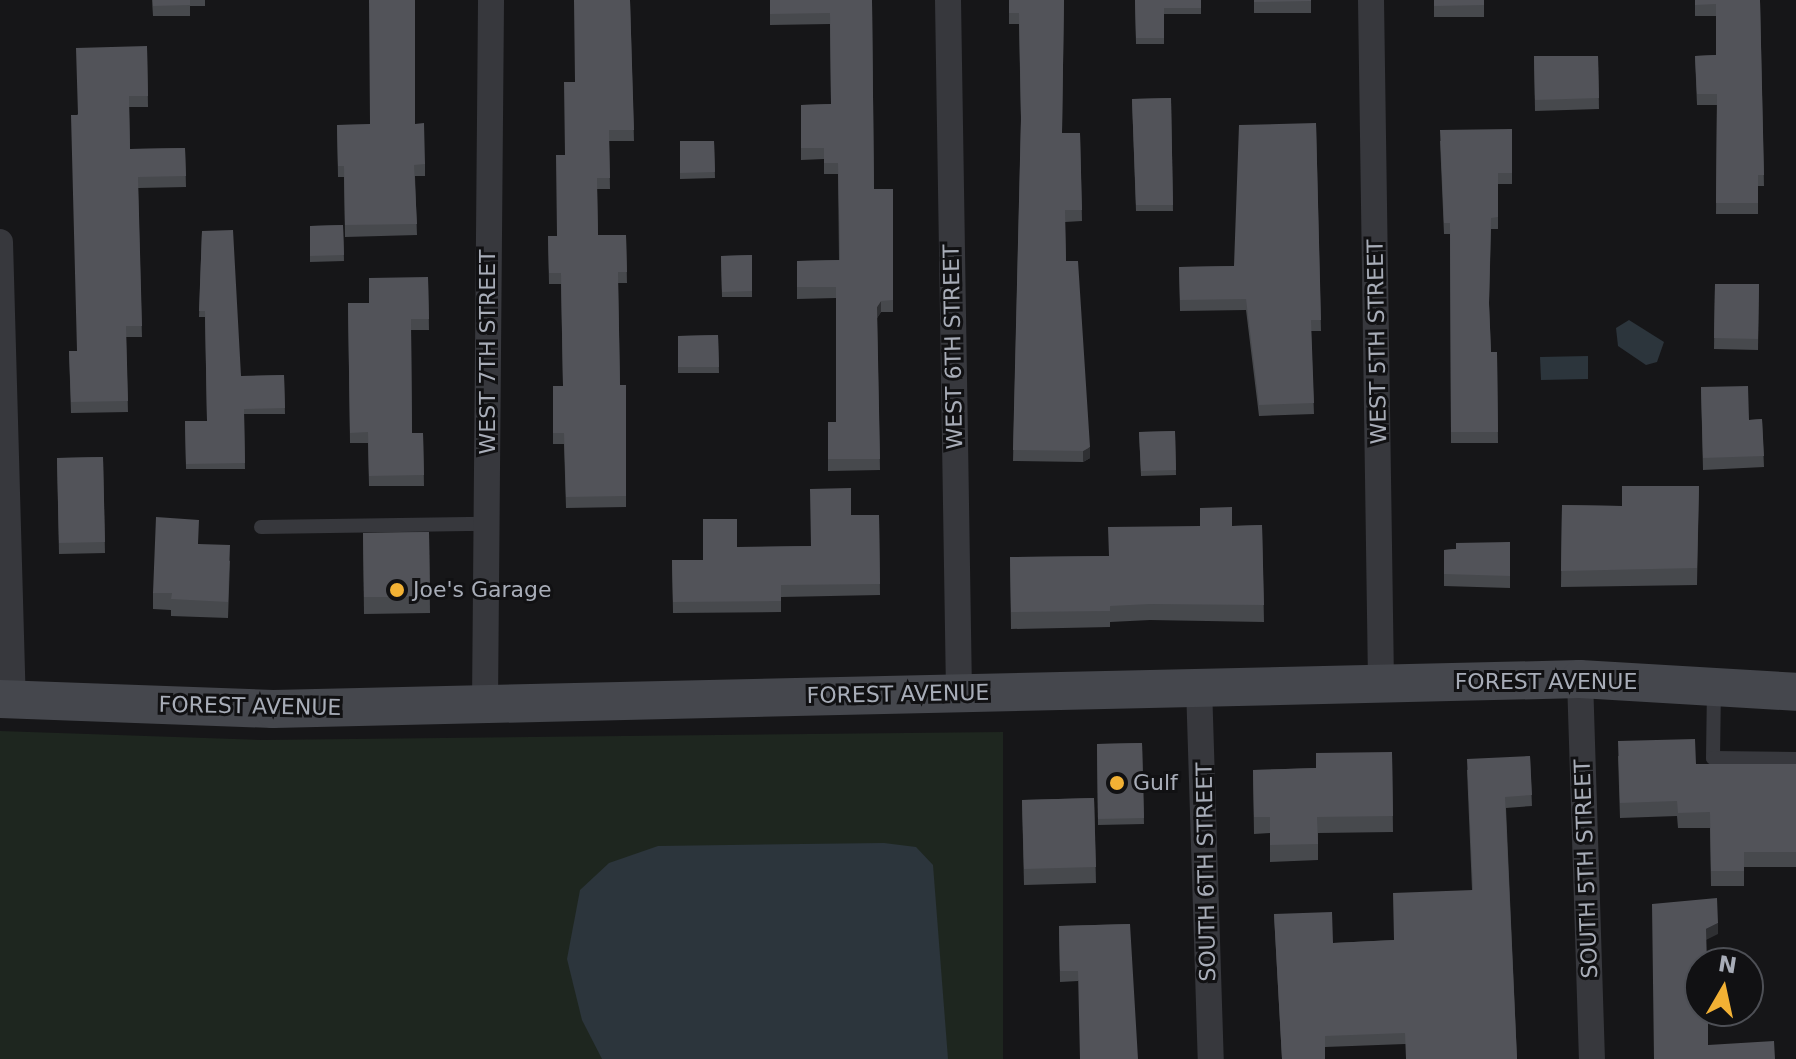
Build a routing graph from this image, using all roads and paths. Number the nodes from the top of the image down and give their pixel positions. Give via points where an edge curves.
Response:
1 (491, 0) edge
2 (948, 0) edge
3 (1371, 0) edge
4 (0, 242) edge
5 (486, 524) junction
6 (261, 527) dead end
7 (1580, 679) junction
8 (1381, 684) junction
9 (1199, 686) junction
10 (1714, 687) junction
11 (1796, 692) edge
12 (959, 693) junction
13 (6, 699) edge
14 (485, 704) junction
15 (1796, 759) edge
16 (1211, 1059) edge
17 (1592, 1059) edge

1 - 5 street, WEST 7TH STREET
2 - 12 street, WEST 6TH STREET
3 - 8 street, WEST 5TH STREET
4 - 13 street
5 - 6 lane
5 - 14 street, WEST 7TH STREET
7 - 8 main road, FOREST AVENUE
7 - 10 main road, FOREST AVENUE
7 - 17 street, SOUTH 5TH STREET
8 - 9 main road, FOREST AVENUE
9 - 12 main road, FOREST AVENUE
9 - 16 street, SOUTH 6TH STREET
10 - 11 main road, FOREST AVENUE
10 - 15 lane via 1713,758
12 - 14 main road, FOREST AVENUE
13 - 14 main road, FOREST AVENUE via 273,709

